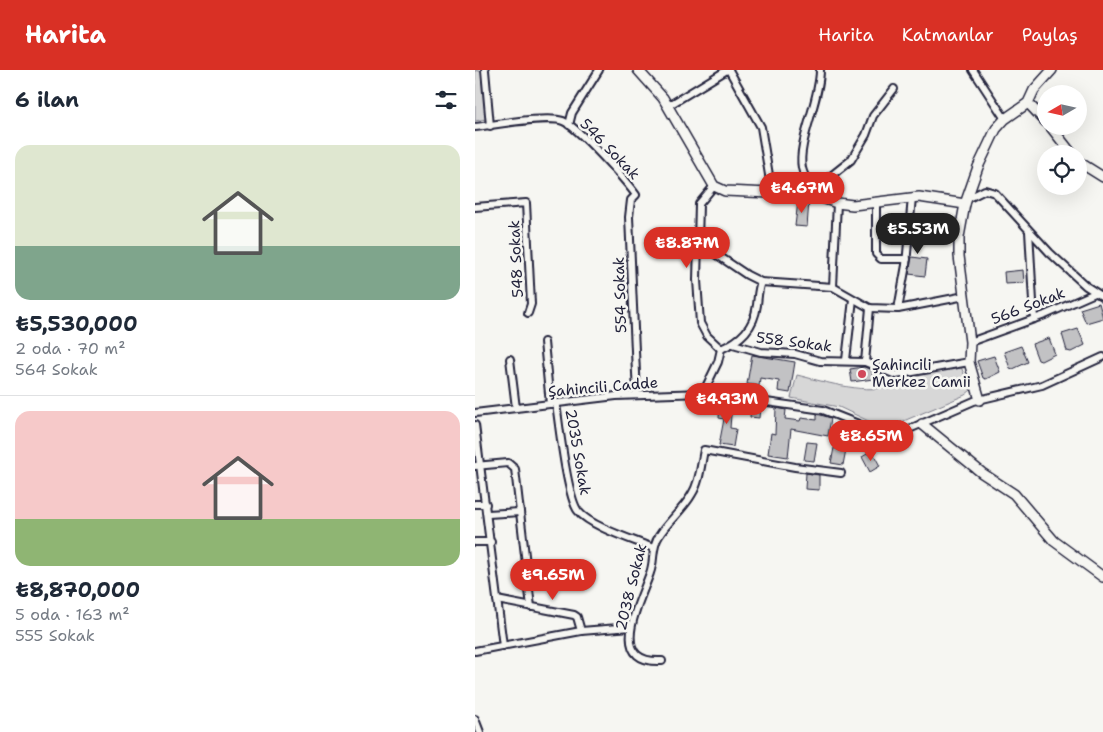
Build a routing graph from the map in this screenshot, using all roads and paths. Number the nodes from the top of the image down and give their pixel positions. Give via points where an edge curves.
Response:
1 (485, 70) edge
2 (599, 70) edge
3 (638, 70) edge
4 (728, 70) edge
5 (820, 70) edge
6 (973, 70) edge
7 (1052, 70) edge
8 (894, 89) dead end
9 (1028, 103) junction
10 (668, 106) junction
11 (1037, 112) edge
12 (1005, 119) junction
13 (569, 125) junction
14 (490, 126) junction
15 (475, 127) edge
16 (1057, 135) edge
17 (1065, 145) edge
18 (1087, 167) edge
19 (1103, 177) edge
20 (714, 186) junction
21 (772, 192) junction
22 (812, 193) junction
23 (636, 195) joint
24 (912, 198) junction
25 (966, 201) junction
26 (837, 203) junction
27 (876, 204) junction
28 (475, 207) edge
29 (1029, 231) junction
30 (698, 242) junction
31 (907, 259) junction
32 (761, 282) junction
33 (833, 287) junction
34 (1095, 293) junction
35 (965, 296) junction
36 (1103, 297) edge
37 (853, 299) junction
38 (870, 308) junction
39 (898, 309) junction
40 (528, 313) dead end
41 (1034, 319) junction
42 (544, 342) dead end
43 (970, 342) junction
44 (733, 344) junction
45 (721, 349) junction
46 (1103, 357) edge
47 (510, 359) dead end
48 (847, 360) junction
49 (865, 362) junction
50 (969, 362) junction
51 (703, 393) junction
52 (637, 395) junction
53 (979, 400) junction
54 (553, 403) junction
55 (516, 408) junction
56 (475, 413) edge
57 (922, 424) junction
58 (475, 425) edge
59 (477, 448) edge
60 (478, 466) edge
61 (841, 473) dead end
62 (475, 504) edge
63 (486, 504) junction
64 (519, 512) junction
65 (487, 514) junction
66 (475, 542) edge
67 (491, 542) junction
68 (653, 548) junction
69 (1103, 577) edge
70 (497, 600) junction
71 (531, 608) junction
72 (631, 627) junction
73 (581, 631) junction
74 (503, 646) junction
75 (475, 651) edge
76 (662, 661) dead end
77 (475, 720) edge
78 (480, 732) edge

1 - 14 street
2 - 13 street via 576,106
3 - 10 street
4 - 10 street
4 - 21 street via 761,128
5 - 22 street via 816,102 801,161
6 - 12 street
7 - 9 street via 1034,90
8 - 22 street via 873,116 855,156
9 - 11 street
9 - 12 street
10 - 20 street
12 - 25 street via 988,142
13 - 14 street, 546 Sokak via 552,120
13 - 23 street, 546 Sokak
14 - 15 street, 546 Sokak
16 - 17 street
18 - 19 street
20 - 21 street via 725,191
20 - 30 street via 699,204
21 - 22 street
22 - 26 street
23 - 52 street, 554 Sokak via 631,200 629,217
24 - 25 street
24 - 27 street
24 - 31 street
25 - 29 street via 985,190 992,190
25 - 35 street via 959,246
26 - 27 street
26 - 33 street
27 - 31 street via 876,254 881,258
28 - 40 street, 548 Sokak via 527,203 531,304
29 - 34 street
29 - 41 street
30 - 32 street
30 - 45 street via 699,323
31 - 39 street
32 - 33 street
32 - 44 street via 755,320
33 - 37 street
34 - 36 street
34 - 41 street, 566 Sokak
35 - 39 street
35 - 43 street
37 - 38 street
37 - 48 street
38 - 39 street
38 - 49 street
41 - 43 street, 566 Sokak
42 - 54 street, 2035 Sokak
43 - 50 street
44 - 45 street
44 - 48 street, 558 Sokak via 820,361
45 - 51 street
46 - 53 street, Şahincili Cadde via 1042,385
47 - 55 street
48 - 49 street, 558 Sokak
49 - 50 street, 558 Sokak via 896,375
50 - 53 street
51 - 52 street, Şahincili Cadde
51 - 57 street, Şahincili Cadde via 823,410 885,434
52 - 54 street, Şahincili Cadde
53 - 57 street, Şahincili Cadde
54 - 55 street, Şahincili Cadde
54 - 68 street, 2035 Sokak via 571,497 578,512
55 - 56 street, Şahincili Cadde
57 - 69 street via 975,468 1014,494 1054,541
58 - 59 street
59 - 60 street
60 - 63 street
60 - 64 street via 512,464
61 - 68 street, 2038 Sokak via 704,450 693,494 659,535
62 - 63 street
63 - 65 street
64 - 65 street
64 - 71 street
65 - 67 street
66 - 67 street
67 - 70 street
68 - 72 street, 2038 Sokak via 652,568
70 - 71 street
70 - 74 street
71 - 73 street via 574,615
72 - 73 street
72 - 76 street, 2038 Sokak via 631,644 638,658
73 - 74 street
74 - 75 street
77 - 78 street

